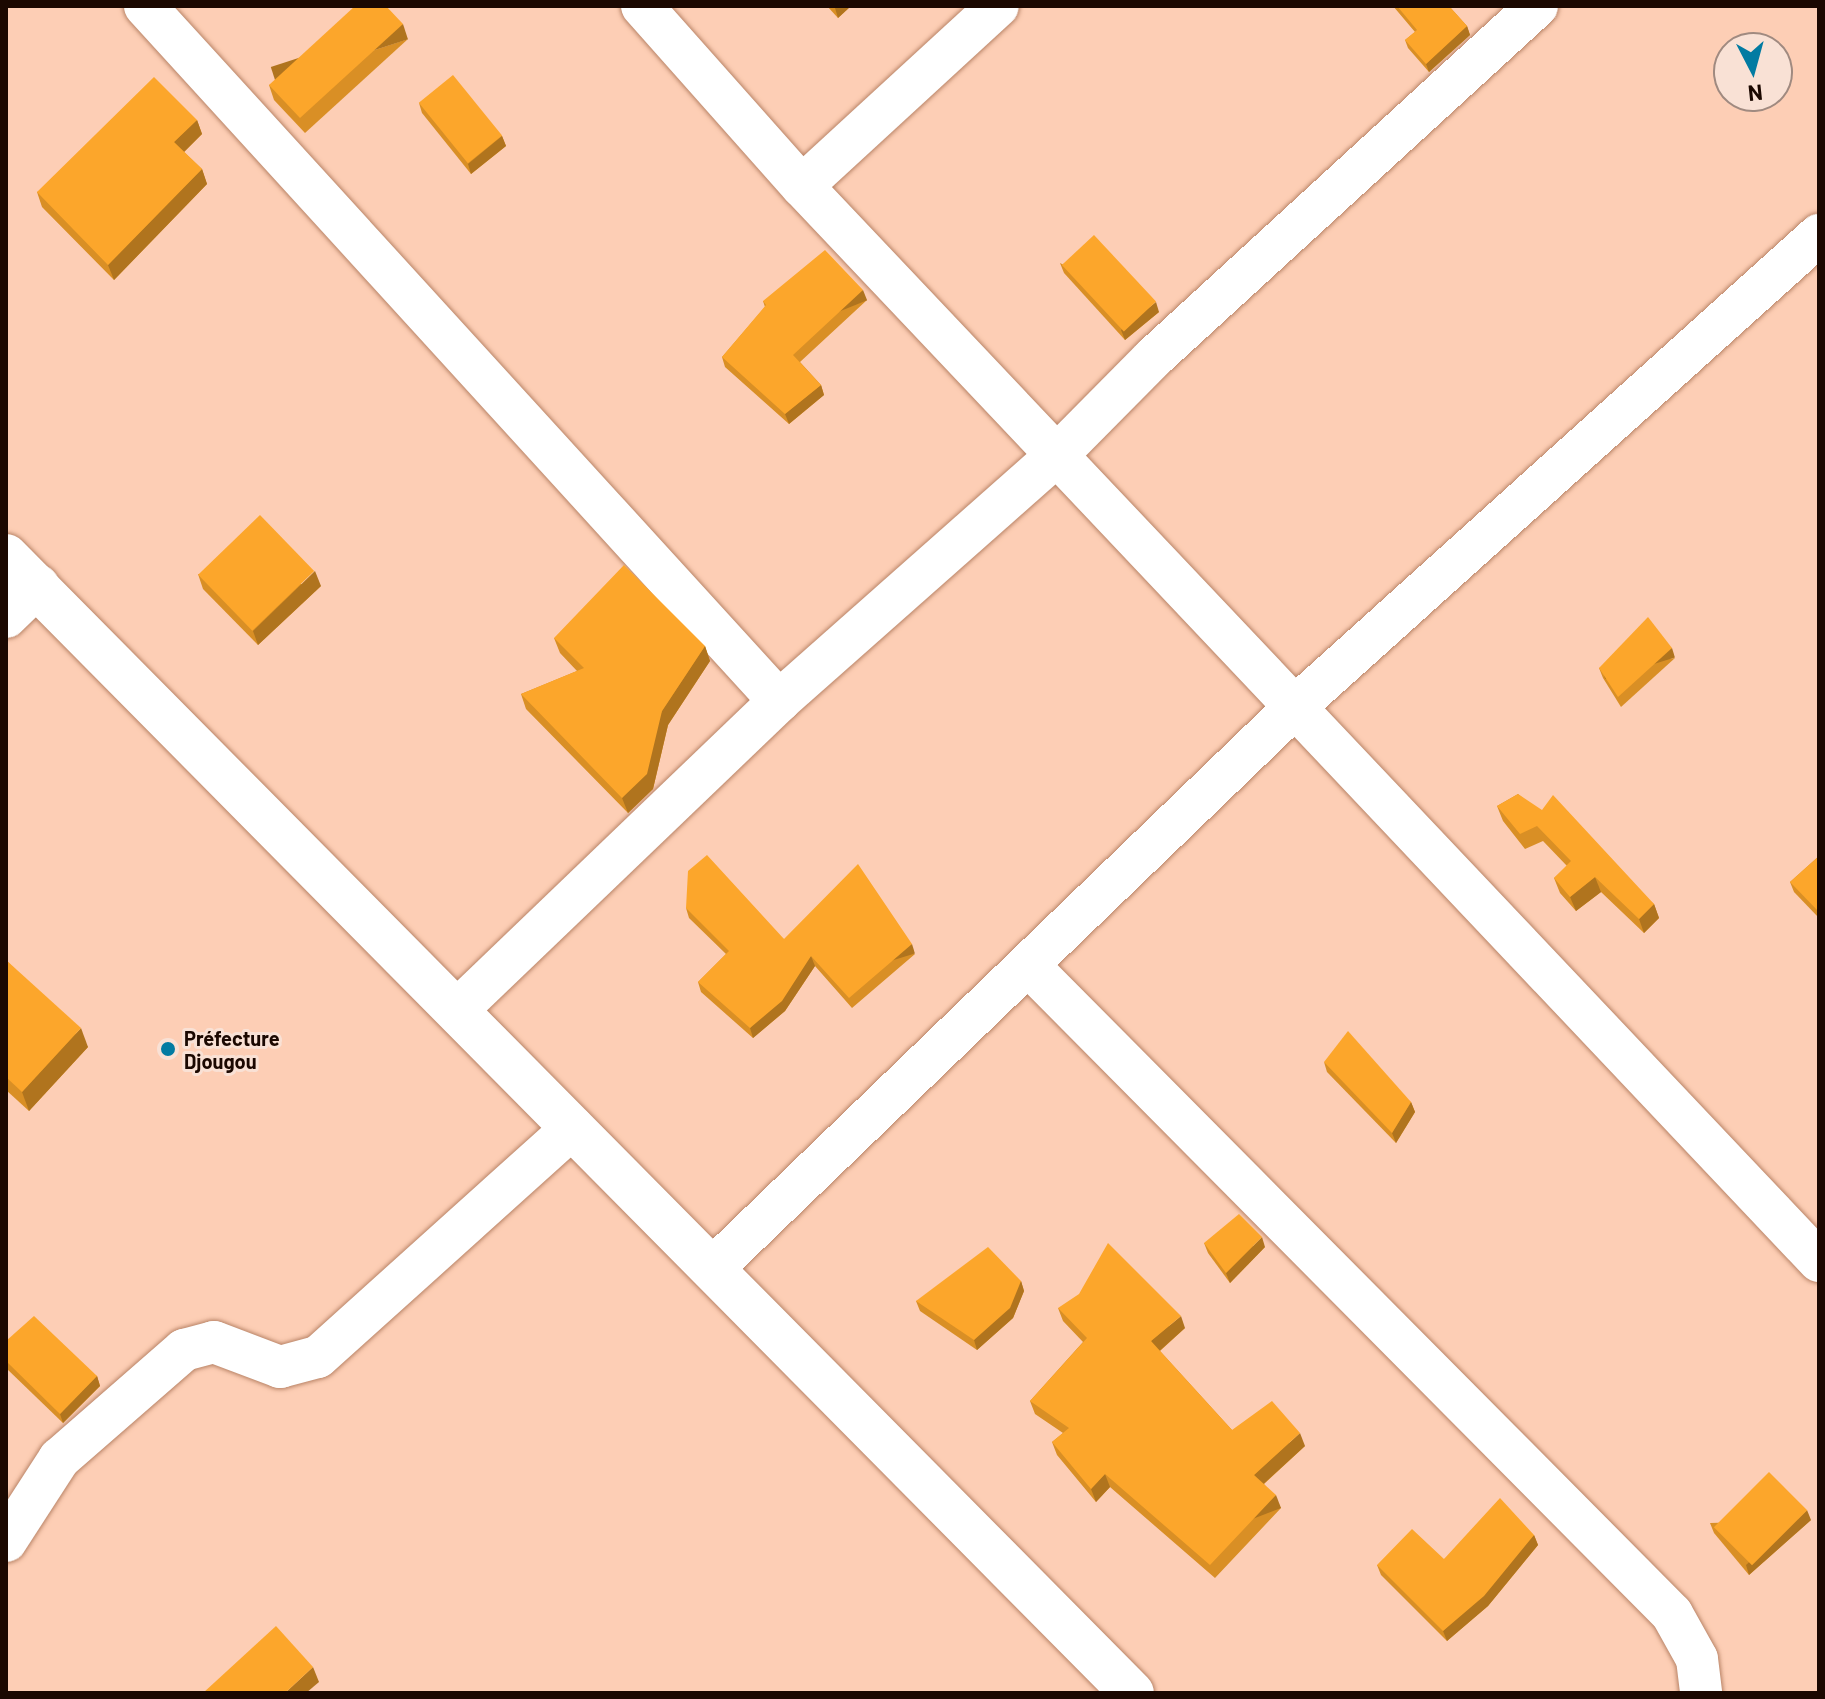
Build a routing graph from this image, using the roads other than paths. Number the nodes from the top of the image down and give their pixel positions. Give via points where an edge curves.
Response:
1 (145, 6) edge
2 (642, 6) edge
3 (998, 6) edge
4 (1537, 6) edge
5 (802, 186) junction
6 (1819, 235) edge
7 (1057, 455) junction
8 (6, 556) edge
9 (38, 586) junction
10 (6, 617) edge
11 (779, 701) junction
12 (1296, 706) junction
13 (1028, 965) junction
14 (457, 1010) junction
15 (573, 1127) junction
16 (1813, 1245) edge
17 (713, 1268) junction
18 (6, 1541) edge
19 (1132, 1693) edge
20 (1701, 1693) edge

1 - 11 street
2 - 5 street
3 - 5 street
4 - 7 street via 1163,349
5 - 7 street
6 - 12 street
7 - 11 street
7 - 12 street
8 - 9 main road
9 - 10 street
9 - 14 main road
11 - 14 street
12 - 13 street
12 - 16 street
13 - 17 street
13 - 20 street via 1672,1614 1697,1659
14 - 15 main road
15 - 17 main road
15 - 18 street via 318,1357 280,1367 214,1342 184,1350 59,1459
17 - 19 main road

